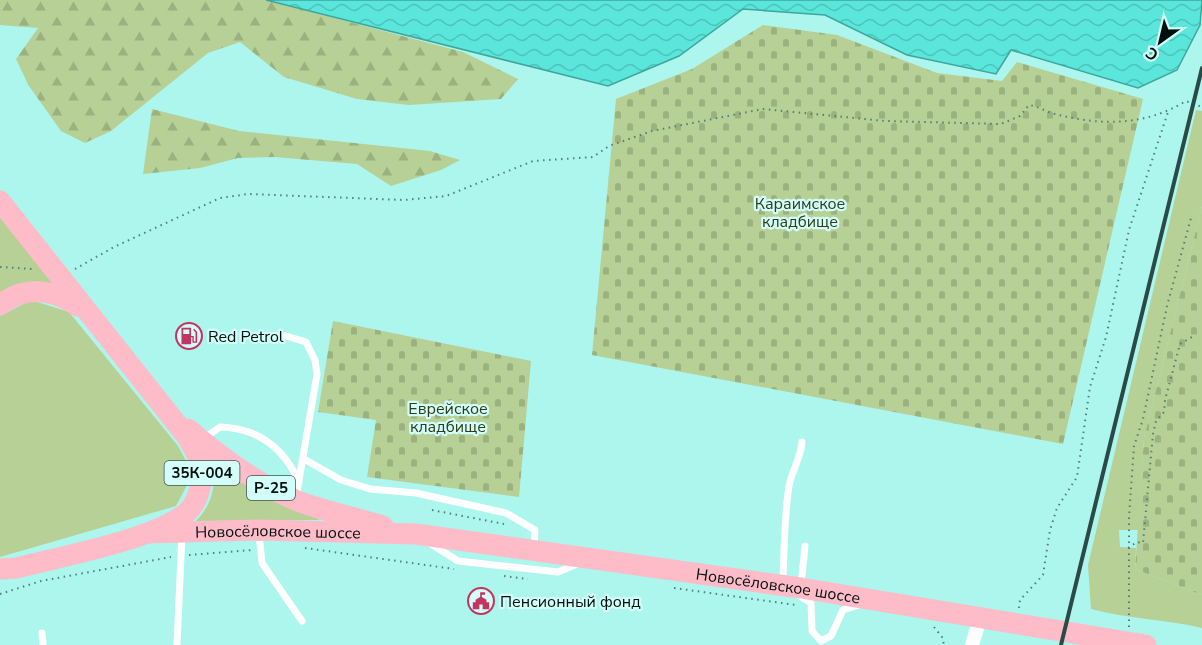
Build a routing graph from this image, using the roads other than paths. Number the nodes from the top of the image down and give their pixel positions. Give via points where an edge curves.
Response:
1 (0, 201) edge
2 (0, 305) edge
3 (103, 329) junction
4 (283, 335) dead end
5 (158, 399) junction
6 (201, 440) junction
7 (802, 442) dead end
8 (304, 459) junction
9 (298, 491) junction
10 (182, 532) junction
11 (149, 533) junction
12 (412, 534) junction
13 (260, 540) junction
14 (805, 546) dead end
15 (533, 550) junction
16 (591, 558) junction
17 (0, 569) edge
18 (783, 586) junction
19 (872, 602) junction
20 (980, 618) junction
21 (302, 621) dead end
22 (42, 633) dead end
23 (1124, 643) edge
24 (43, 645) edge
25 (177, 645) edge
26 (972, 645) edge

1 - 3 main road, 35К-004
2 - 3 main road, 35К-004 via 24,291 49,292 77,305
3 - 5 main road, 35К-004
4 - 8 lane via 306,342 315,360 317,375
5 - 6 main road, Новосёловское шоссе / Р-25
5 - 11 main road, 35К-004 via 188,438 200,460 202,474 201,488 186,513
6 - 9 main road, Новосёловское шоссе / Р-25 via 261,483
6 - 9 lane via 220,427 249,432 285,455
7 - 18 lane via 801,456 789,483
8 - 9 lane
8 - 15 lane via 341,480 369,489 416,493 506,513 535,530
9 - 12 main road, Новосёловское шоссе / Р-25
10 - 11 main road, Новосёловское шоссе / Р-25
10 - 13 main road, Новосёловское шоссе / Р-25
10 - 25 lane
11 - 17 main road, 35К-004
12 - 13 main road, Новосёловское шоссе / Р-25
12 - 15 main road, Новосёловское шоссе / Р-25
12 - 16 lane via 458,561 558,572
13 - 21 lane via 262,563
14 - 18 lane
15 - 16 main road, Новосёловское шоссе / Р-25
16 - 18 main road, Новосёловское шоссе / Р-25
18 - 19 main road, Новосёловское шоссе / Р-25
18 - 19 lane via 776,590 807,599 812,608 812,631 821,641 831,636 843,610
19 - 20 main road, Новосёловское шоссе / Р-25
20 - 23 main road, Новосёловское шоссе / Р-25
20 - 26 street
22 - 24 lane

